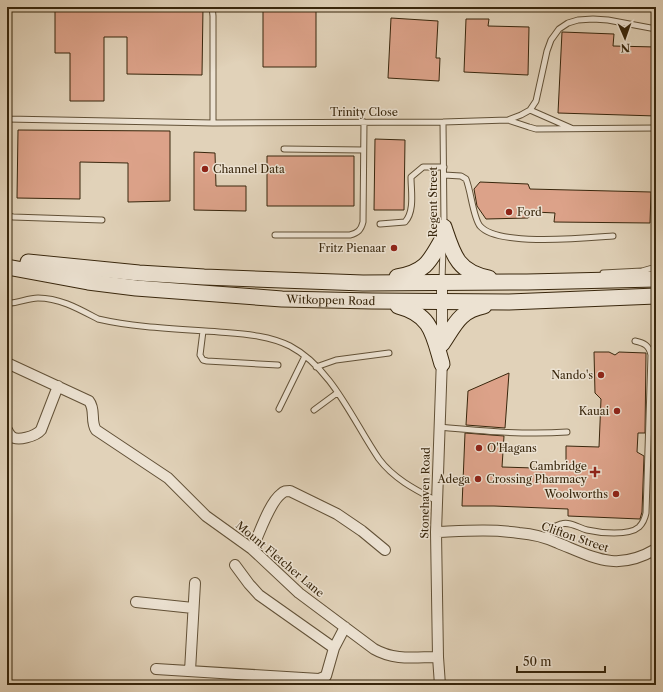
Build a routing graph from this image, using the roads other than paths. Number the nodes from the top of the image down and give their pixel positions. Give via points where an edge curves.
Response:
1 (8, 7) edge
2 (212, 7) edge
3 (656, 29) edge
4 (530, 110) junction
5 (7, 119) edge
6 (508, 120) junction
7 (364, 122) junction
8 (443, 122) junction
9 (213, 123) junction
10 (573, 128) junction
11 (656, 128) edge
12 (284, 148) dead end
13 (363, 150) junction
14 (444, 167) junction
15 (444, 175) junction
16 (7, 215) edge
17 (102, 220) dead end
18 (380, 224) dead end
19 (444, 232) junction
20 (275, 235) dead end
21 (613, 236) dead end
22 (7, 259) edge
23 (7, 267) edge
24 (656, 267) edge
25 (656, 279) edge
26 (569, 281) junction
27 (442, 282) junction
28 (527, 282) junction
29 (363, 283) junction
30 (656, 296) edge
31 (372, 301) junction
32 (7, 302) edge
33 (442, 302) junction
34 (509, 302) junction
35 (203, 331) junction
36 (635, 341) dead end
37 (442, 344) junction
38 (390, 353) dead end
39 (305, 356) junction
40 (7, 363) edge
41 (442, 364) junction
42 (278, 365) dead end
43 (316, 367) junction
44 (58, 386) junction
45 (337, 393) junction
46 (279, 409) dead end
47 (314, 410) dead end
48 (439, 427) junction
49 (7, 430) edge
50 (567, 432) dead end
51 (437, 502) junction
52 (436, 532) junction
53 (544, 538) junction
54 (252, 549) junction
55 (656, 549) edge
56 (385, 550) dead end
57 (235, 565) dead end
58 (194, 583) dead end
59 (136, 602) dead end
60 (193, 608) junction
61 (345, 627) junction
62 (334, 648) junction
63 (438, 657) junction
64 (156, 669) dead end
65 (190, 671) junction
66 (277, 681) edge
67 (440, 685) edge

1 - 5 lane, Trinity Close
2 - 9 lane
3 - 4 lane via 608,20 578,20 568,23 559,29 551,40 536,101
4 - 6 lane, Trinity Close
4 - 10 lane
5 - 9 lane, Trinity Close
6 - 8 lane, Trinity Close
6 - 10 lane via 536,129
7 - 8 lane, Trinity Close
7 - 9 lane, Trinity Close
7 - 13 lane
8 - 14 lane, Regent Street
10 - 11 lane
12 - 13 lane
13 - 20 lane via 363,222 360,231 350,235
14 - 15 lane, Regent Street
14 - 18 lane via 423,167 411,177 411,204 409,218 405,222
15 - 19 lane, Regent Street
15 - 21 lane via 462,176 466,179 478,221 490,233 522,239
16 - 17 lane
19 - 27 lane, Regent Street
19 - 28 main road via 456,258 466,269 485,277
19 - 29 main road via 429,262 418,271
22 - 29 main road, Witkoppen Road via 139,274
23 - 31 main road, Witkoppen Road via 142,289 282,299
24 - 26 lane via 642,271 597,274
25 - 26 main road, Witkoppen Road
26 - 28 main road, Witkoppen Road
27 - 28 main road, Witkoppen Road
27 - 29 main road, Witkoppen Road
27 - 33 street, Stonehaven Road
30 - 34 main road, Witkoppen Road
31 - 33 main road, Witkoppen Road
31 - 41 main road via 406,308 420,315 433,335
32 - 35 lane via 50,299 64,302 104,321
33 - 34 main road, Witkoppen Road
33 - 37 street, Stonehaven Road
34 - 37 main road via 467,312 457,320
35 - 39 lane via 271,339
35 - 42 lane via 200,355 203,360
36 - 53 lane via 646,344 651,355 644,521 632,531 623,532 587,530 562,523 555,526
37 - 41 street, Stonehaven Road
38 - 43 lane via 336,360
39 - 43 lane
39 - 46 lane
40 - 44 street
41 - 48 street, Stonehaven Road
43 - 45 lane
44 - 49 street via 38,434 16,439
44 - 54 street, Mount Fletcher Lane via 88,401 93,409 94,427 100,433 168,478 206,516
45 - 47 lane
45 - 51 lane via 391,472
48 - 50 lane via 544,434
48 - 51 street, Stonehaven Road
51 - 52 street, Stonehaven Road
52 - 53 street, Clifton Street via 492,530
52 - 63 street, Stonehaven Road
53 - 55 street, Clifton Street via 584,555 619,562 633,560
54 - 56 street via 272,505 280,494 290,491 337,514
54 - 61 street, Mount Fletcher Lane via 300,593
57 - 62 street via 259,595
58 - 60 street
59 - 60 street
60 - 65 street
61 - 62 street
61 - 63 street, Mount Fletcher Lane via 383,654 392,657
62 - 66 street via 326,676 319,679
63 - 67 street, Stonehaven Road
64 - 65 street
65 - 66 street

